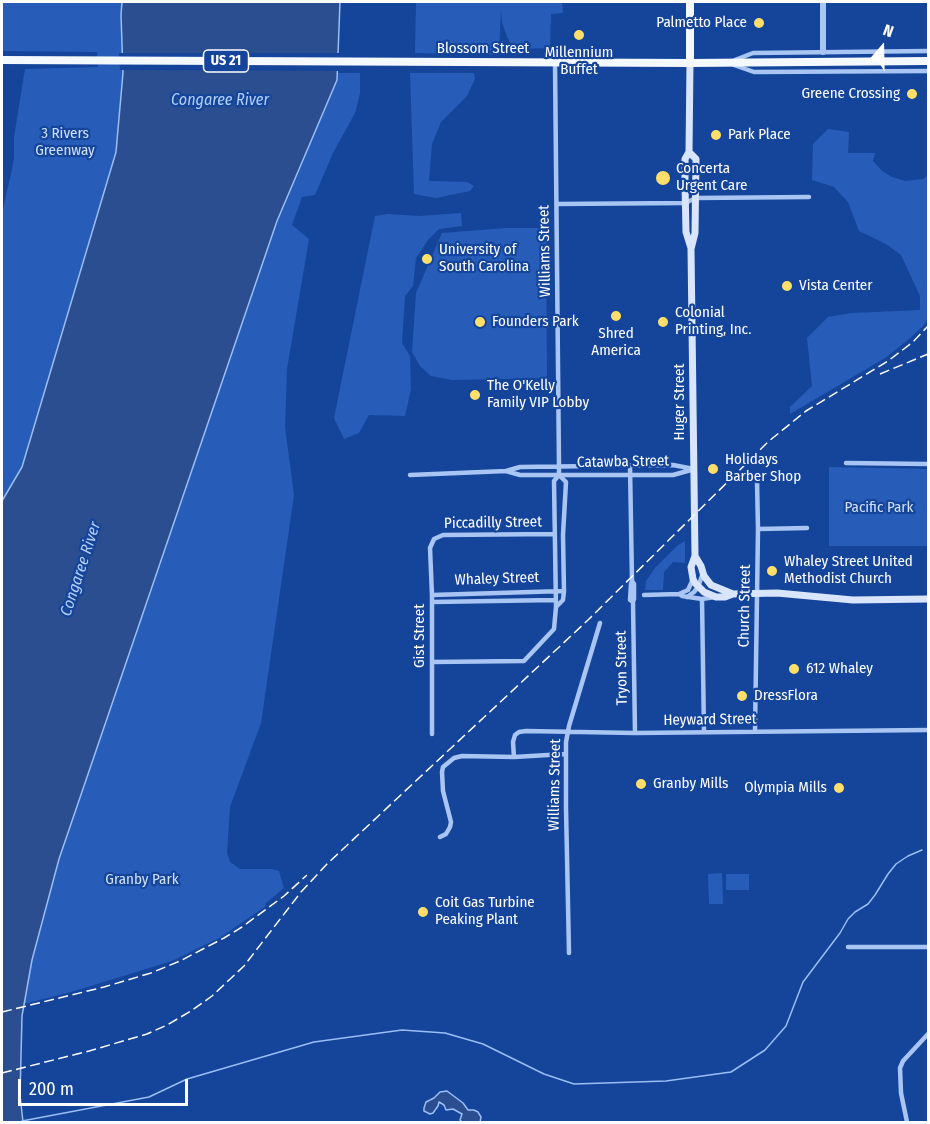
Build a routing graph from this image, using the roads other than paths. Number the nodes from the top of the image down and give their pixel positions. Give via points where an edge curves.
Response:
1 (690, 2) edge
2 (823, 2) edge
3 (928, 51) edge
4 (824, 52) junction
5 (2, 60) edge
6 (928, 61) edge
7 (555, 63) junction
8 (690, 63) junction
9 (728, 63) junction
10 (928, 71) edge
11 (689, 152) junction
12 (809, 197) dead end
13 (696, 198) junction
14 (685, 203) junction
15 (557, 204) junction
16 (691, 249) junction
17 (846, 463) dead end
18 (928, 464) edge
19 (559, 466) junction
20 (630, 466) junction
21 (694, 469) junction
22 (506, 471) junction
23 (410, 475) dead end
24 (559, 475) junction
25 (630, 475) junction
26 (757, 480) dead end
27 (807, 528) dead end
28 (758, 529) junction
29 (554, 534) junction
30 (434, 539) joint
31 (695, 556) junction
32 (702, 573) junction
33 (693, 579) junction
34 (698, 587) junction
35 (554, 591) junction
36 (564, 591) junction
37 (758, 593) junction
38 (679, 594) junction
39 (733, 594) junction
40 (432, 595) junction
41 (644, 595) dead end
42 (687, 597) junction
43 (716, 597) junction
44 (702, 599) junction
45 (928, 599) edge
46 (555, 600) junction
47 (563, 600) junction
48 (432, 602) junction
49 (556, 607) junction
50 (600, 623) dead end
51 (432, 662) junction
52 (928, 730) edge
53 (567, 731) junction
54 (755, 731) junction
55 (704, 732) junction
56 (635, 733) junction
57 (432, 734) dead end
58 (565, 754) junction
59 (514, 757) junction
60 (440, 837) dead end
61 (848, 947) dead end
62 (928, 947) edge
63 (569, 953) dead end
64 (928, 1034) edge
65 (907, 1122) edge

1 - 8 main road, Huger Street
2 - 4 street
3 - 4 street
4 - 9 street via 753,53
5 - 7 main road, Blossom Street / US 21
6 - 9 main road, Blossom Street
7 - 8 main road, Blossom Street / US 21
7 - 15 street, Williams Street
8 - 9 main road, Blossom Street
8 - 11 main road, Huger Street
9 - 10 street via 754,72
11 - 13 main road, Huger Street via 696,159
11 - 14 main road, Huger Street via 685,159
12 - 13 street
13 - 14 street
13 - 16 main road, Huger Street
14 - 15 street
14 - 16 main road, Huger Street
15 - 19 street, Williams Street
16 - 21 main road, Huger Street
17 - 18 street
19 - 20 street, Catawba Street
19 - 22 street, Catawba Street via 520,466
19 - 24 street, Williams Street
20 - 21 street, Catawba Street via 673,465
20 - 25 street, Tryon Street
21 - 25 street, Catawba Street via 673,475
21 - 31 main road, Huger Street
22 - 23 street, Catawba Street
22 - 24 street, Catawba Street
24 - 25 street, Catawba Street
24 - 29 street, Williams Street via 554,481
24 - 36 street, Williams Street via 566,482
25 - 56 street, Tryon Street
26 - 28 street, Church Street
27 - 28 street
28 - 37 street, Church Street
29 - 30 street, Piccadilly Street via 443,535
29 - 35 street, Williams Street
30 - 40 street, Gist Street via 430,548
31 - 32 main road
31 - 33 main road via 691,567
32 - 34 street
32 - 39 main road via 711,585
33 - 34 main road
33 - 38 street via 688,590
34 - 42 street
34 - 43 main road
35 - 36 street, Whaley Street
35 - 40 street, Whaley Street
35 - 46 street, Williams Street
36 - 47 street, Williams Street
37 - 39 main road
37 - 45 main road via 854,600
37 - 54 street, Church Street
38 - 41 street
38 - 42 street
39 - 43 main road
40 - 48 street, Gist Street
42 - 44 street
43 - 44 street
44 - 55 street
46 - 47 street, Whaley Street
46 - 48 street, Whaley Street
46 - 49 street, Williams Street
47 - 49 street
48 - 51 street, Gist Street
49 - 51 street via 554,629 524,661
50 - 53 street, Williams Street
51 - 57 street, Gist Street
52 - 54 street, Heyward Street
53 - 56 street, Heyward Street
53 - 58 street, Williams Street
53 - 59 street, Heyward Street via 519,732 513,742
54 - 55 street, Heyward Street
55 - 56 street, Heyward Street
58 - 59 street
58 - 63 street, Williams Street
59 - 60 street via 462,756 443,767 443,791 451,822 446,834
61 - 62 street
64 - 65 street via 900,1068

